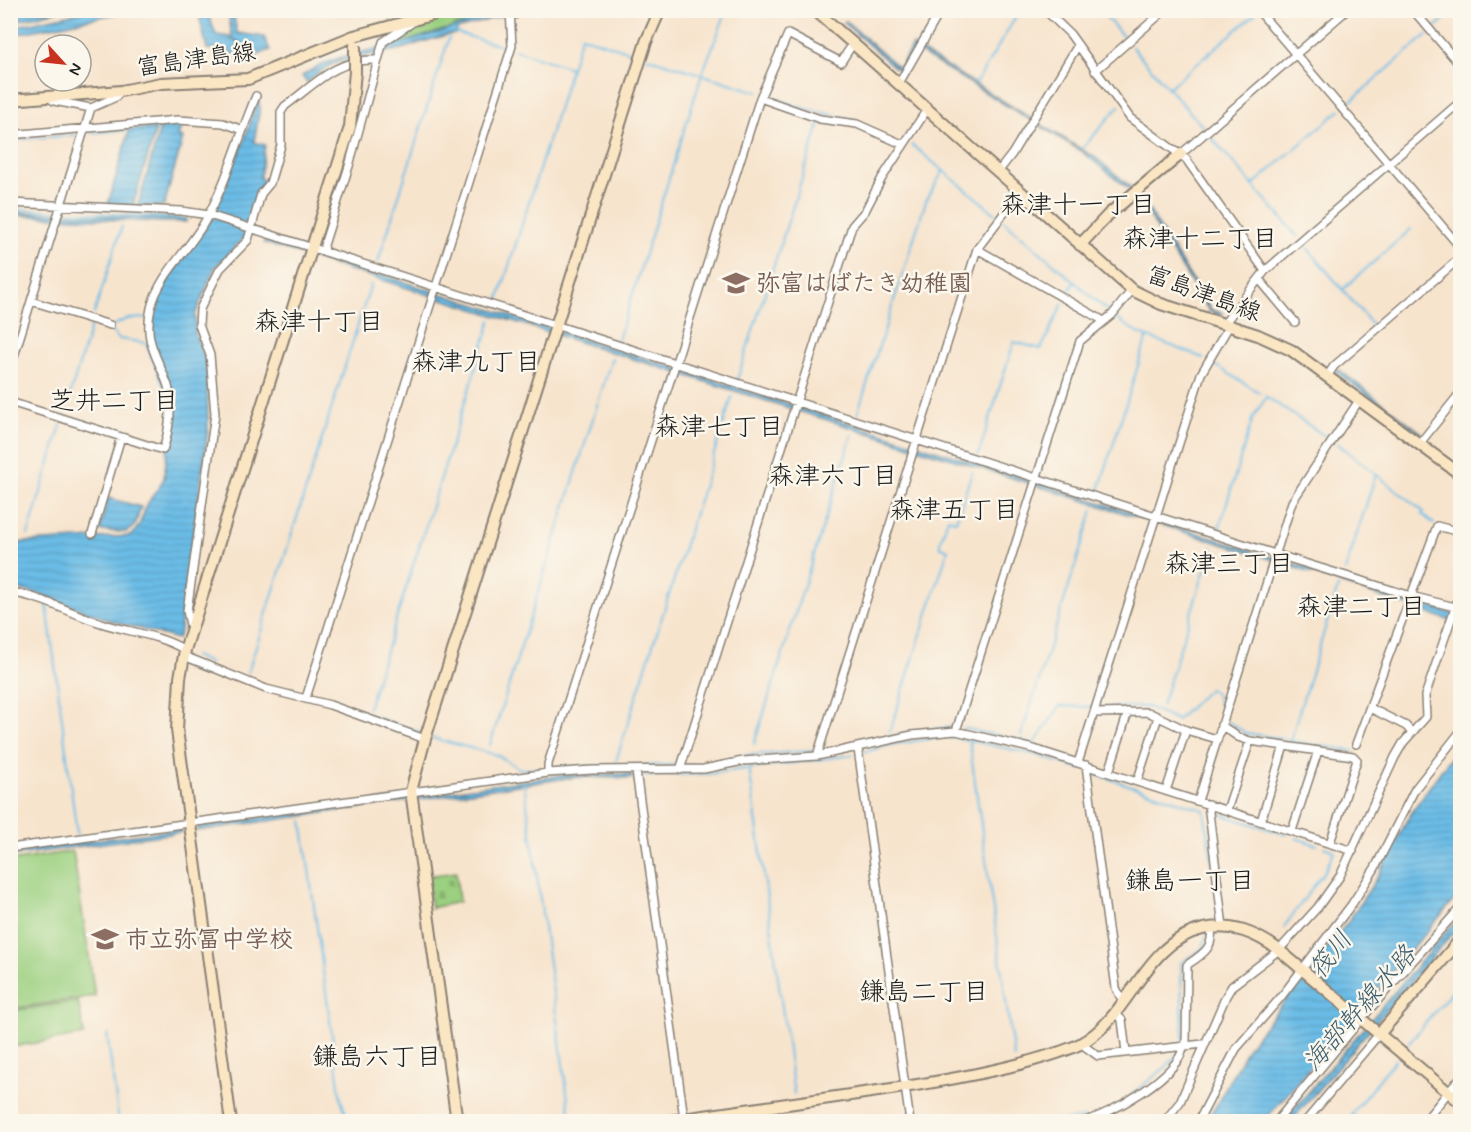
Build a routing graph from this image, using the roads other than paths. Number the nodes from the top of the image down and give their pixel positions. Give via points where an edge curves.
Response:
1 (450, 10) edge
2 (526, 10) edge
3 (660, 10) edge
4 (815, 10) edge
5 (941, 10) edge
6 (1045, 10) edge
7 (1166, 10) edge
8 (1258, 10) edge
9 (1347, 10) edge
10 (1413, 10) edge
11 (511, 13) edge
12 (413, 22) junction
13 (354, 40) junction
14 (852, 45) junction
15 (1078, 45) junction
16 (1296, 55) junction
17 (377, 56) junction
18 (1461, 65) edge
19 (1095, 71) junction
20 (898, 85) junction
21 (121, 92) junction
22 (256, 96) dead end
23 (48, 97) junction
24 (760, 98) junction
25 (10, 100) edge
26 (1461, 102) edge
27 (91, 108) junction
28 (926, 111) junction
29 (87, 127) junction
30 (243, 130) junction
31 (10, 135) edge
32 (902, 144) junction
33 (1181, 154) junction
34 (1389, 164) junction
35 (998, 172) junction
36 (1020, 192) junction
37 (10, 203) edge
38 (62, 205) junction
39 (208, 215) junction
40 (253, 230) junction
41 (1080, 245) junction
42 (1461, 247) edge
43 (977, 249) junction
44 (325, 252) junction
45 (312, 253) junction
46 (1461, 258) edge
47 (1265, 271) junction
48 (1258, 279) junction
49 (1132, 290) junction
50 (435, 292) junction
51 (32, 301) junction
52 (1104, 321) junction
53 (1295, 322) dead end
54 (110, 325) dead end
55 (1226, 325) junction
56 (554, 331) junction
57 (675, 368) junction
58 (10, 369) edge
59 (1328, 375) junction
60 (1461, 393) edge
61 (1360, 399) junction
62 (10, 402) edge
63 (794, 405) junction
64 (121, 437) junction
65 (917, 440) junction
66 (1420, 443) junction
67 (1461, 474) edge
68 (1035, 482) junction
69 (1156, 520) junction
70 (1461, 526) edge
71 (92, 534) dead end
72 (1274, 558) junction
73 (10, 592) edge
74 (1461, 593) edge
75 (1410, 600) junction
76 (1455, 613) edge
77 (191, 631) junction
78 (185, 653) junction
79 (306, 698) junction
80 (1370, 708) junction
81 (1128, 712) junction
82 (1094, 713) junction
83 (1158, 717) junction
84 (1221, 725) junction
85 (1186, 730) junction
86 (956, 731) junction
87 (1461, 732) edge
88 (1412, 733) junction
89 (425, 739) junction
90 (1216, 739) junction
91 (1250, 741) junction
92 (1356, 744) dead end
93 (1284, 746) junction
94 (858, 749) junction
95 (1318, 751) junction
96 (817, 756) junction
97 (1078, 763) junction
98 (1086, 765) junction
99 (680, 770) junction
100 (636, 771) junction
101 (1108, 772) junction
102 (548, 773) junction
103 (1137, 782) junction
104 (1166, 791) junction
105 (412, 796) junction
106 (1198, 801) junction
107 (1208, 804) junction
108 (1227, 810) junction
109 (1261, 821) junction
110 (189, 824) junction
111 (1292, 831) junction
112 (1330, 843) junction
113 (10, 848) edge
114 (1353, 851) junction
115 (1461, 908) edge
116 (1223, 927) junction
117 (1211, 928) junction
118 (1461, 940) edge
119 (1279, 950) junction
120 (1303, 969) junction
121 (1123, 1002) junction
122 (1116, 1014) junction
123 (1367, 1023) junction
124 (1080, 1043) junction
125 (1203, 1044) junction
126 (1185, 1046) junction
127 (1126, 1052) junction
128 (1461, 1078) edge
129 (905, 1087) junction
130 (1449, 1092) junction
131 (1461, 1102) edge
132 (685, 1120) edge
133 (231, 1122) edge
134 (457, 1122) edge
135 (662, 1122) edge
136 (910, 1122) edge
137 (1081, 1122) edge
138 (1164, 1122) edge
139 (1198, 1122) edge
140 (1276, 1122) edge
141 (1305, 1122) edge
142 (1424, 1122) edge

1 - 12 street, 富島津島線
2 - 11 street
3 - 56 street via 646,42
4 - 14 street, 富島津島線
5 - 20 street
6 - 15 street
7 - 19 street
8 - 16 street
9 - 16 street
10 - 18 street
11 - 50 street via 512,46
12 - 13 street, 富島津島線
12 - 17 street via 387,38
13 - 21 street, 富島津島線 via 248,79 161,83
13 - 45 street, bridge via 350,127
14 - 20 street, 富島津島線
14 - 24 street via 841,62 788,34
15 - 19 street
15 - 35 street
16 - 33 street
16 - 34 street
17 - 40 street via 324,73 285,106 281,112 281,146 270,183 258,205
17 - 44 street
19 - 33 street via 1130,117
20 - 28 street, 富島津島線
21 - 23 street, 富島津島線
21 - 27 street
22 - 30 street
23 - 25 street, 富島津島線
23 - 27 street
24 - 32 street via 820,119 856,124
24 - 57 street
26 - 34 street
27 - 29 street
28 - 32 street
28 - 35 street, 富島津島線
29 - 30 street via 178,120 223,123
29 - 31 street
29 - 38 street
30 - 39 street via 236,155
32 - 63 street via 865,211 852,226
33 - 41 street via 1108,214
33 - 47 street
34 - 42 street
34 - 47 street
35 - 36 street, 富島津島線
36 - 41 street, 富島津島線
36 - 43 street
37 - 38 street
38 - 39 street
38 - 51 street
39 - 40 street
39 - 64 street via 161,285 150,310 151,350 169,389 163,450
40 - 45 street
40 - 77 street via 249,240 220,269 200,309 199,325 210,355 215,414 187,611
41 - 49 street, 富島津島線
43 - 52 street
43 - 65 street
44 - 45 street
44 - 50 street
45 - 77 street
46 - 59 street
47 - 48 street
48 - 53 street
48 - 55 street
49 - 52 street
49 - 55 street, 富島津島線 via 1161,304
50 - 56 street
50 - 79 street
51 - 54 street
51 - 58 street
52 - 68 street via 1080,341
55 - 59 street, 富島津島線 via 1291,350
55 - 69 street via 1201,374
56 - 57 street
56 - 89 street
57 - 63 street
57 - 102 street
59 - 61 street, 富島津島線
60 - 66 street
61 - 66 street, 富島津島線
61 - 72 street via 1297,492
62 - 64 street
63 - 65 street
63 - 99 street
64 - 71 street
65 - 68 street
65 - 96 street
66 - 67 street, 富島津島線
68 - 69 street
68 - 86 street
69 - 72 street
69 - 82 street
70 - 75 street via 1456,531 1437,526
72 - 75 street
72 - 84 street
73 - 78 street via 42,599 99,623 162,638
74 - 76 street
75 - 76 street
75 - 80 street
76 - 88 street via 1425,696 1426,717
77 - 78 street
78 - 79 street via 266,689
78 - 110 street via 177,730
79 - 89 street
80 - 88 street
80 - 92 street
81 - 82 street
81 - 83 street via 1148,712
81 - 101 street
82 - 97 street
83 - 85 street
83 - 103 street
84 - 90 street
84 - 91 street
85 - 90 street
85 - 104 street
86 - 94 street via 912,735
86 - 97 street
87 - 120 street via 1415,789 1375,868
88 - 114 street via 1395,757
89 - 105 street
90 - 106 street
91 - 93 street
91 - 108 street
93 - 95 street
93 - 109 street
94 - 96 street
94 - 129 street
95 - 111 street
95 - 112 street via 1353,756 1356,760
96 - 99 street
97 - 98 street
98 - 101 street
98 - 121 street via 1116,988
99 - 100 street
100 - 102 street
100 - 132 street
101 - 103 street
102 - 105 street
103 - 104 street
104 - 106 street
105 - 110 street
105 - 134 street
106 - 107 street
107 - 108 street
107 - 116 street
108 - 109 street
109 - 111 street
110 - 113 street
110 - 133 street
111 - 112 street
112 - 114 street
114 - 119 street via 1318,907
115 - 123 street
116 - 117 street
116 - 119 street via 1253,934
117 - 121 street via 1192,932 1170,944
117 - 126 street via 1213,939 1209,949 1187,965
118 - 123 street
119 - 120 street
119 - 125 street via 1232,986
120 - 123 street
120 - 139 street via 1236,1049
121 - 122 street
122 - 124 street
122 - 127 street via 1122,1020
123 - 130 street
123 - 140 street
123 - 141 street
124 - 127 street via 1098,1056
124 - 129 street via 974,1076
125 - 126 street
125 - 138 street via 1180,1102
126 - 127 street
126 - 137 street via 1169,1069 1119,1108
128 - 130 street
129 - 132 street
129 - 136 street
130 - 131 street
130 - 142 street
132 - 135 street

